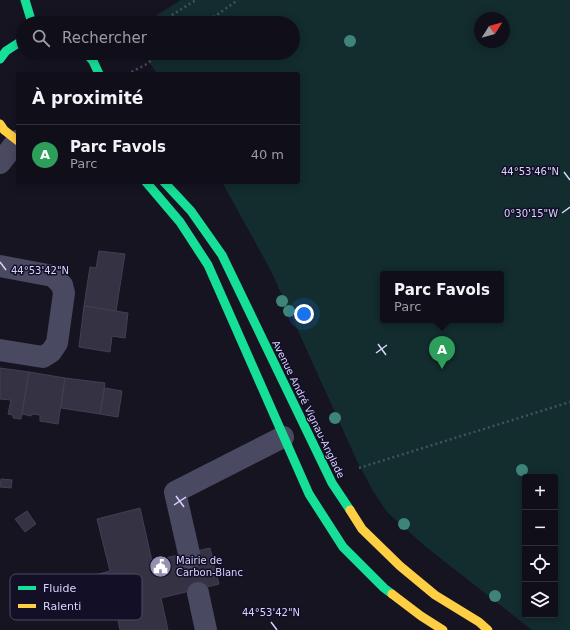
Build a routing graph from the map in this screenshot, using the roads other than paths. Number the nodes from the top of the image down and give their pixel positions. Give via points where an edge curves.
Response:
1 (25, 0) edge
2 (30, 16) edge
3 (16, 45) edge
4 (0, 59) edge
5 (92, 60) edge
6 (98, 72) edge
7 (0, 124) edge
8 (16, 139) edge
9 (16, 143) edge
10 (0, 163) edge
11 (148, 184) edge
12 (166, 184) edge
13 (0, 266) edge
14 (0, 350) edge
15 (283, 437) junction
16 (190, 558) tunnel mouth
17 (198, 593) tunnel mouth
18 (206, 630) edge
19 (443, 630) edge
20 (488, 630) edge

1 - 2 street
3 - 4 street
5 - 6 street
7 - 8 street
9 - 10 street
11 - 15 street via 180,222 208,265
12 - 20 street, Avenue André Vignau-Anglade via 191,211 222,255 332,483 362,529 434,595
13 - 14 street via 53,276 62,285 64,293 57,343 51,352 43,357
15 - 16 street via 175,492
15 - 19 street via 310,496 343,547 384,588
17 - 18 street

